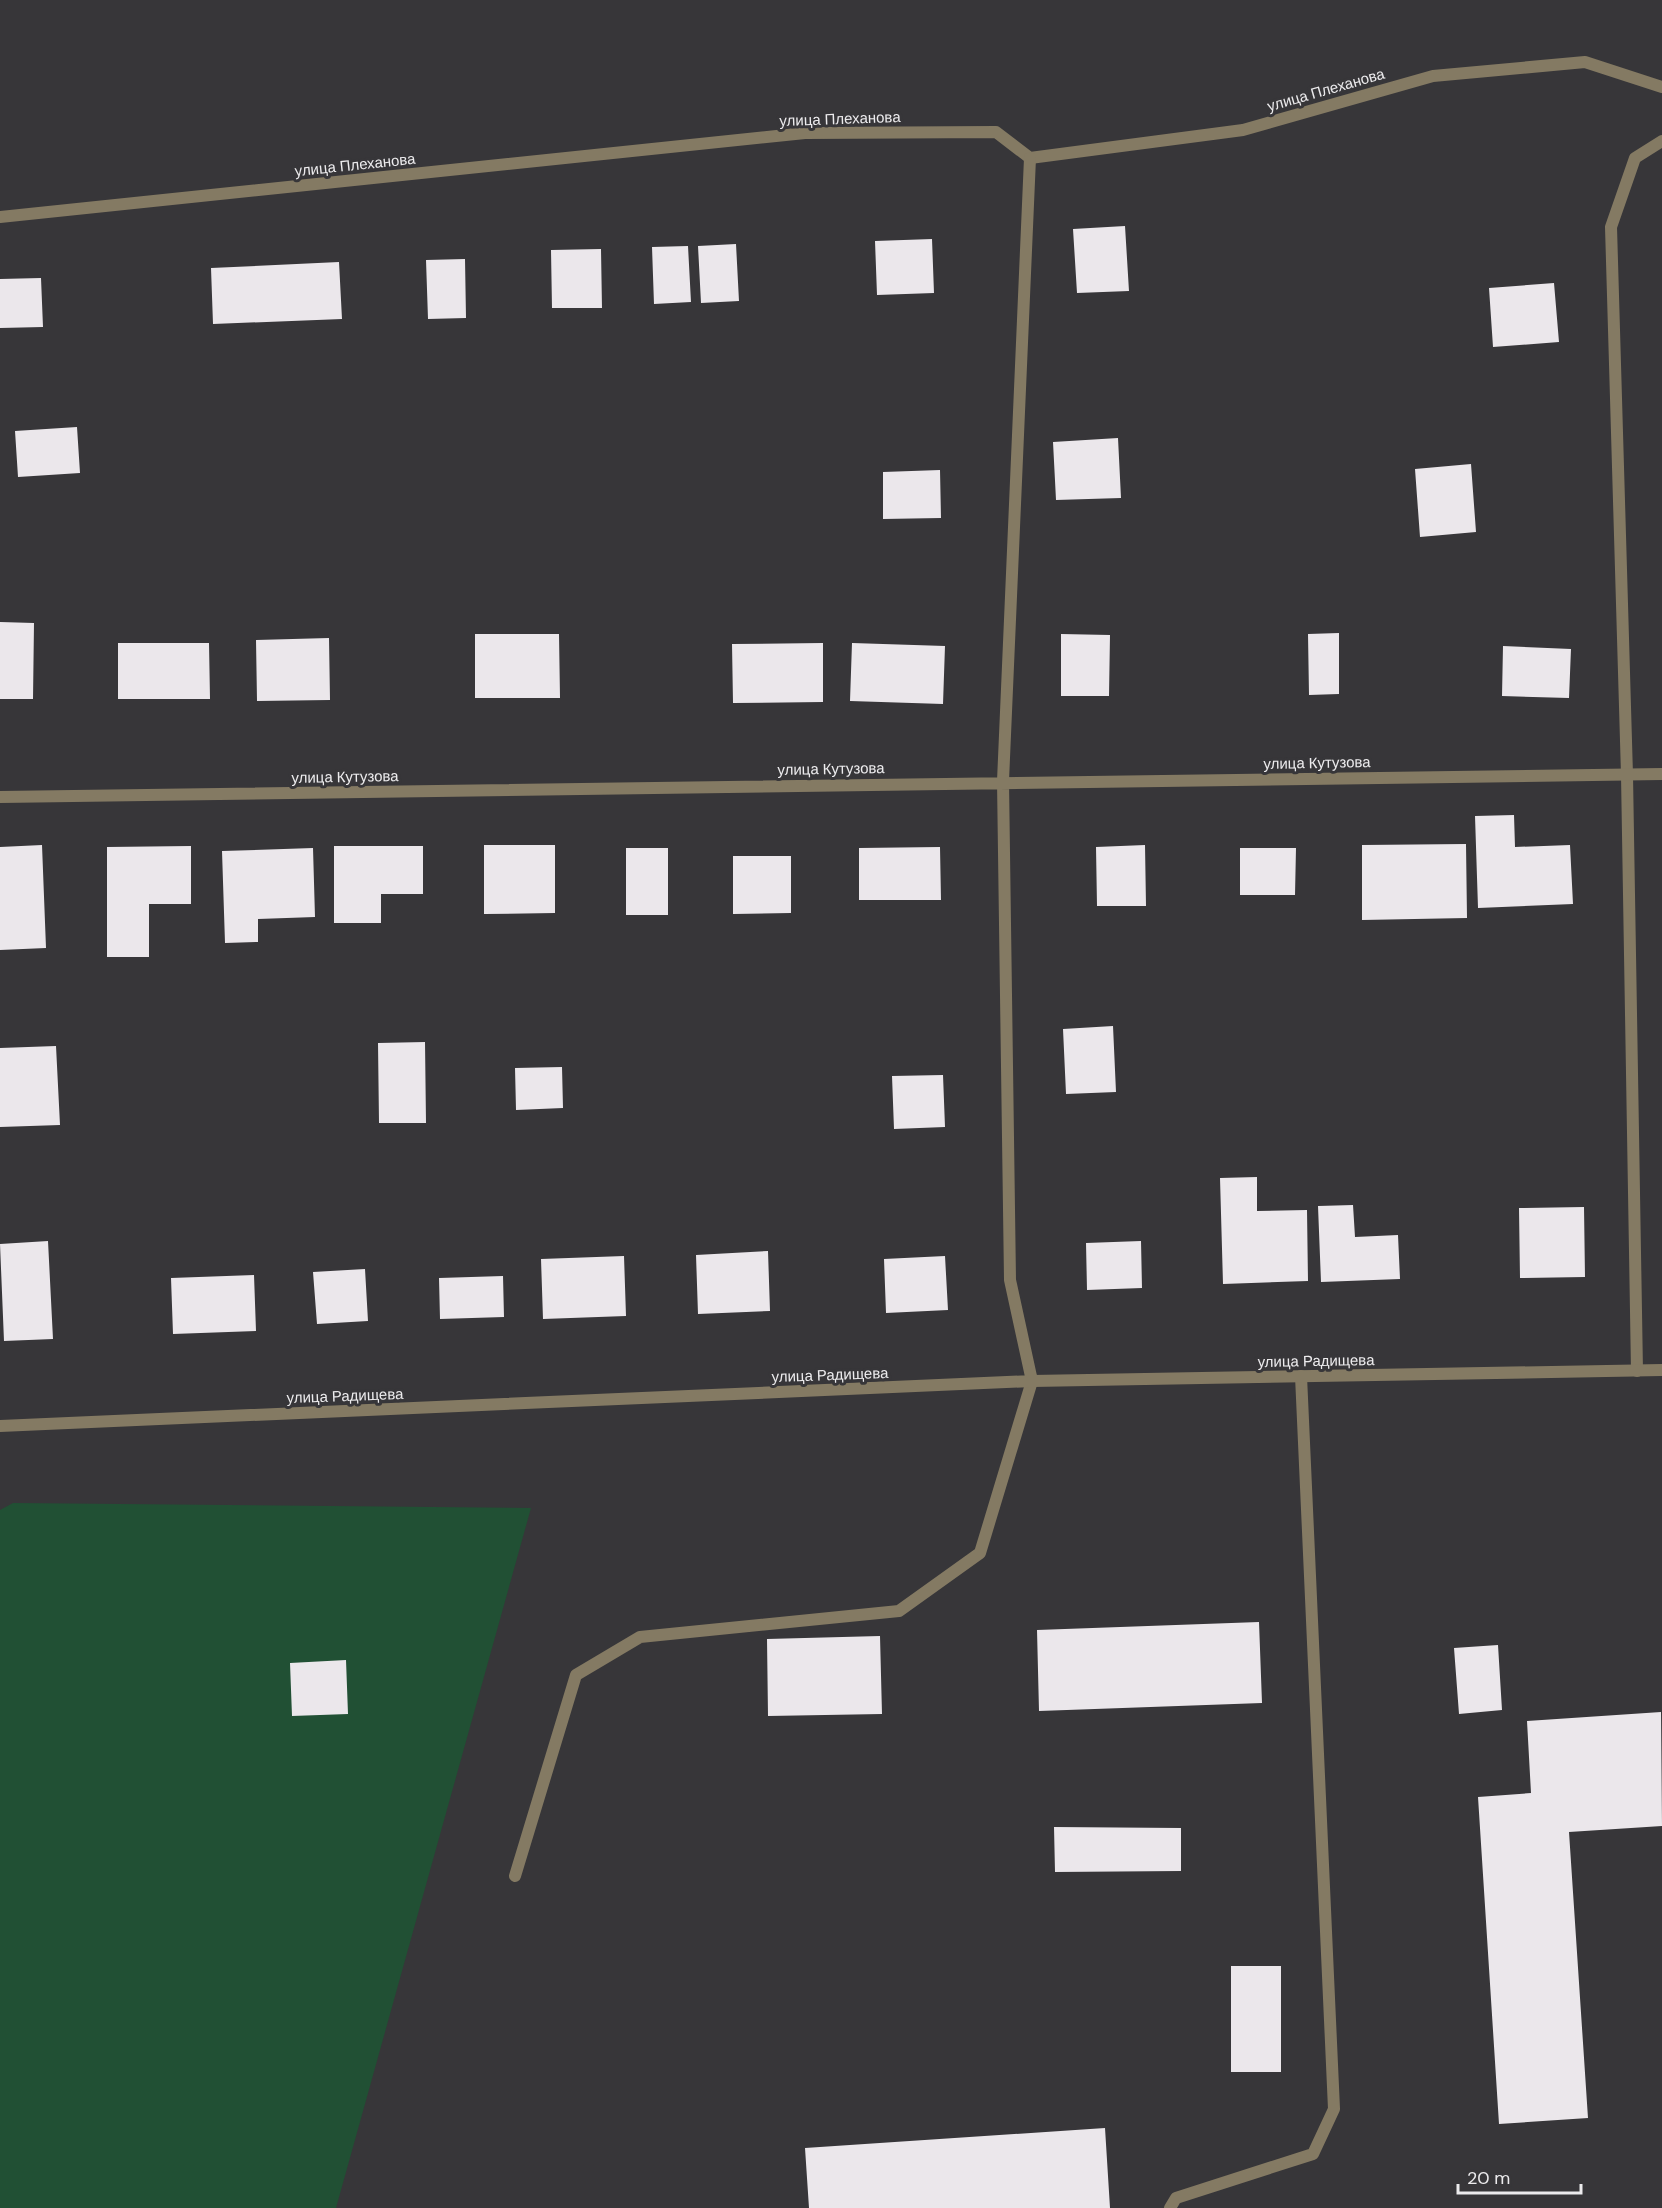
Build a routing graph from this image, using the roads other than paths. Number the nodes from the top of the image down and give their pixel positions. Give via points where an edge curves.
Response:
1 (1662, 87) edge
2 (1662, 141) edge
3 (1030, 158) junction
4 (0, 217) edge
5 (1662, 774) edge
6 (1627, 775) junction
7 (1003, 782) junction
8 (0, 797) edge
9 (1662, 1370) edge
10 (1637, 1371) junction
11 (1301, 1376) junction
12 (1032, 1381) junction
13 (0, 1426) edge
14 (515, 1876) dead end
15 (1170, 2208) edge

1 - 3 street, улица Плеханова via 1585,62 1433,75 1243,129
2 - 6 street via 1635,158 1611,227
3 - 4 street, улица Плеханова via 996,132 805,133
3 - 7 street
5 - 6 street, улица Кутузова
6 - 7 street, улица Кутузова
6 - 10 street
7 - 8 street, улица Кутузова
7 - 12 street via 1010,1280
9 - 10 street, улица Радищева
10 - 11 street, улица Радищева
11 - 12 street, улица Радищева
11 - 15 street via 1334,2109 1313,2154 1176,2198
12 - 13 street, улица Радищева
12 - 14 street via 980,1553 899,1611 640,1637 576,1675

